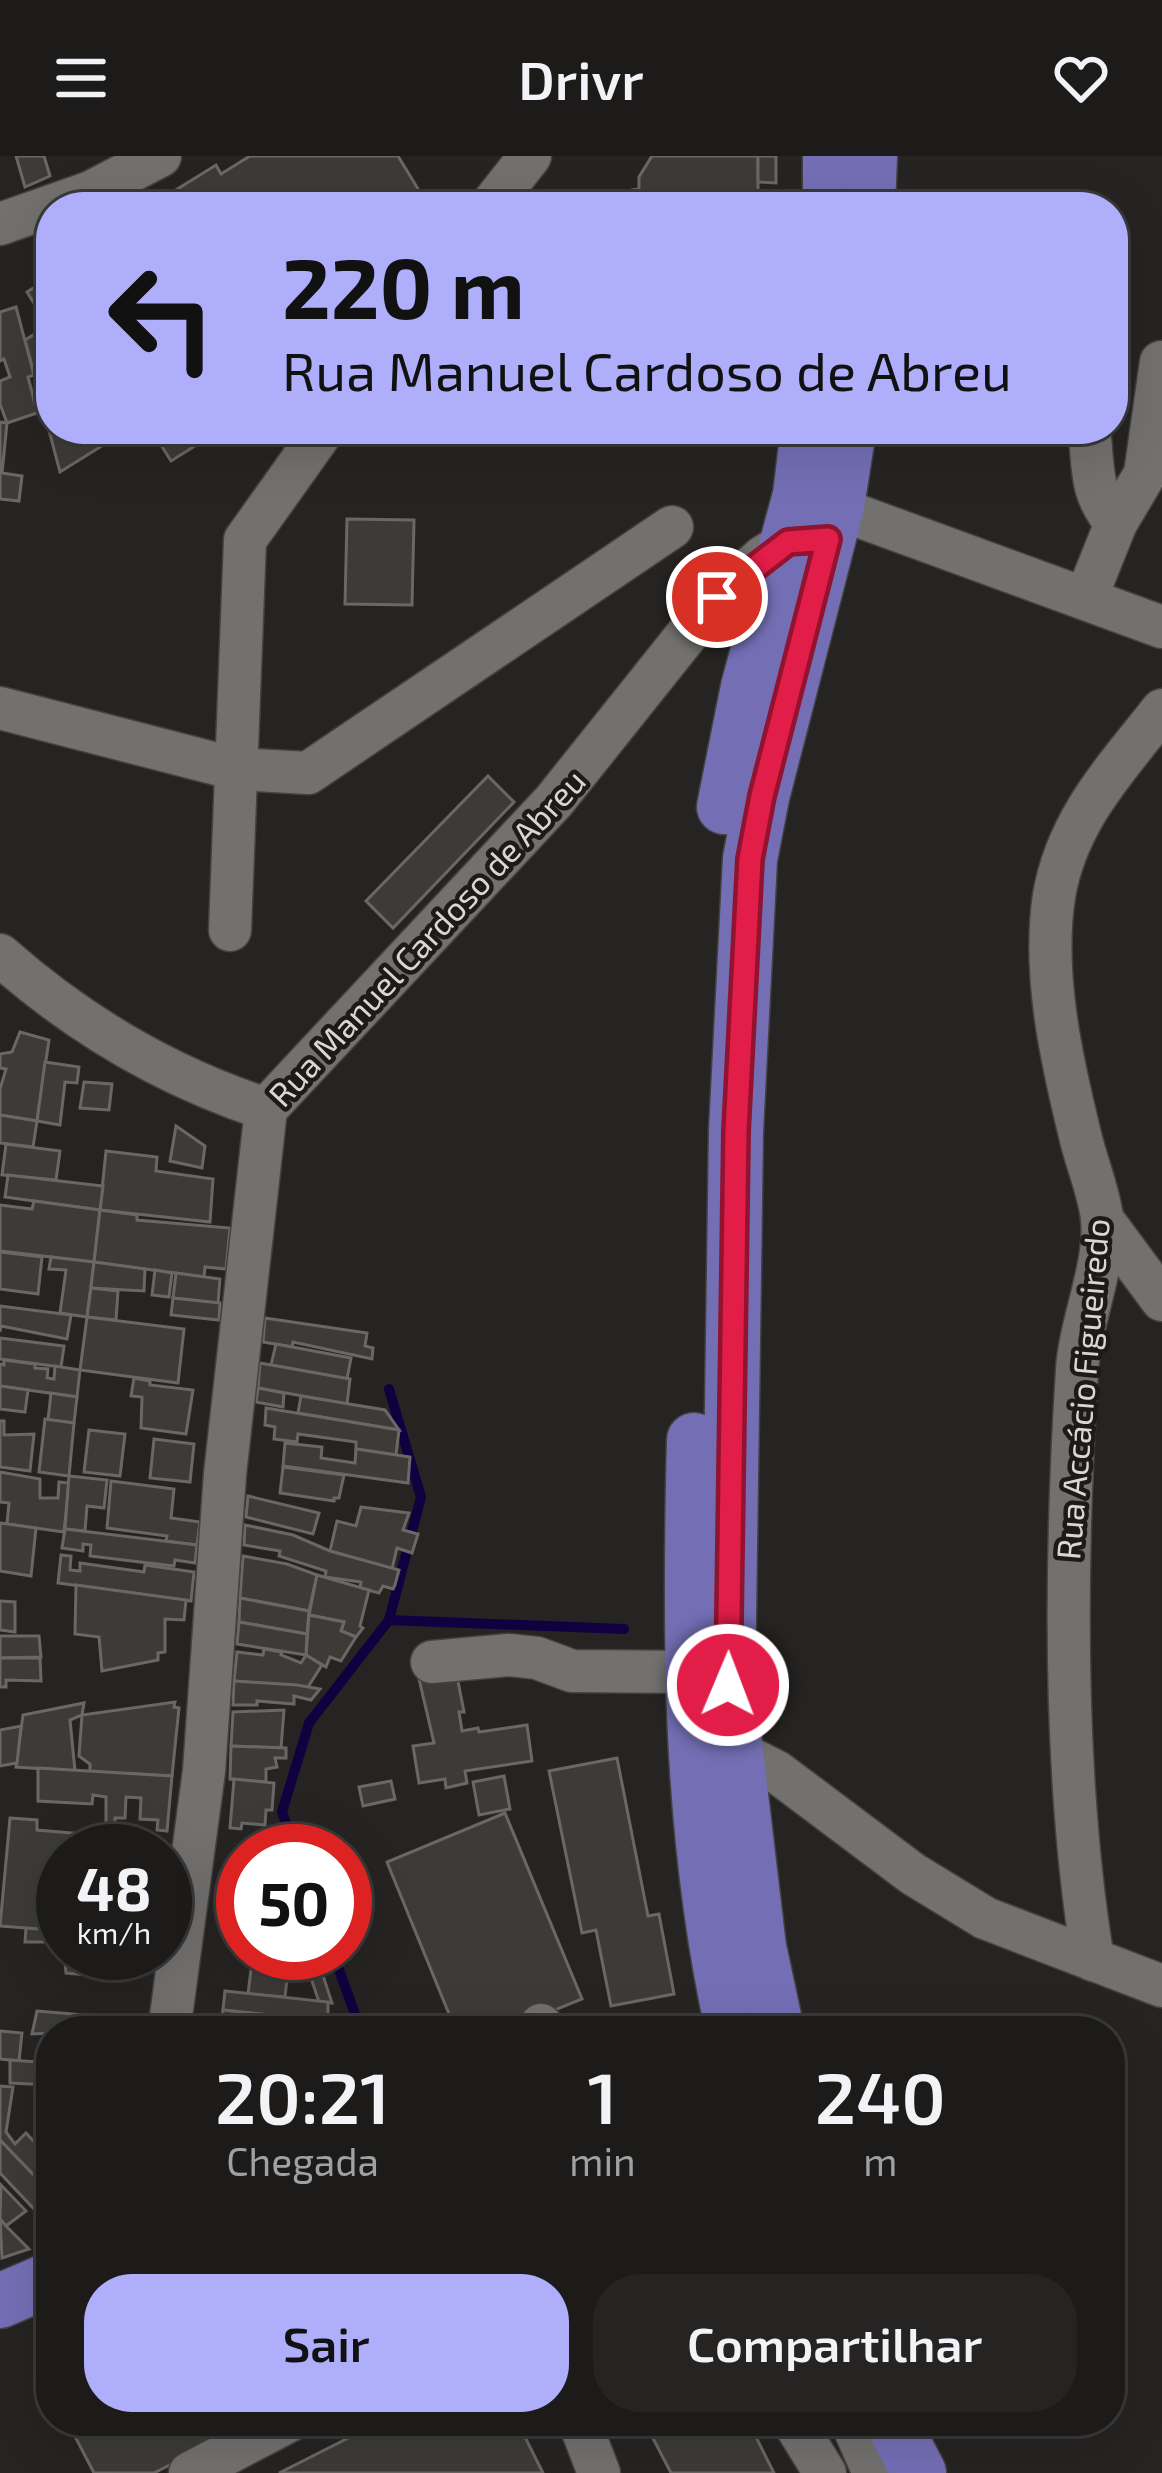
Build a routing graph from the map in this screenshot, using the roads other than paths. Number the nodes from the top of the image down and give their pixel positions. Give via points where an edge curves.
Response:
1 (160, 156) edge
2 (530, 156) edge
3 (830, 156) edge
4 (870, 156) edge
5 (91, 192) edge
6 (502, 192) edge
7 (830, 192) edge
8 (869, 192) edge
9 (36, 211) edge
10 (0, 224) edge
11 (1161, 362) edge
12 (313, 444) edge
13 (809, 444) edge
14 (843, 444) edge
15 (1090, 444) edge
16 (1153, 476) edge
17 (813, 520) junction
18 (1116, 523) junction
19 (672, 527) dead end
20 (1086, 598) junction
21 (1162, 627) edge
22 (0, 708) edge
23 (1162, 710) edge
24 (236, 769) junction
25 (230, 930) dead end
26 (0, 955) edge
27 (266, 1109) junction
28 (1102, 1219) junction
29 (1162, 1300) edge
30 (432, 1662) dead end
31 (691, 1672) junction
32 (714, 1747) junction
33 (1094, 1960) junction
34 (1162, 1987) edge
35 (171, 2016) edge
36 (758, 2016) edge
37 (36, 2286) edge
38 (0, 2302) edge
39 (261, 2436) edge
40 (585, 2436) edge
41 (802, 2436) edge
42 (858, 2436) edge
43 (900, 2436) edge
44 (938, 2436) edge
45 (190, 2473) edge
46 (599, 2473) edge
47 (825, 2473) edge
48 (874, 2473) edge
49 (919, 2473) edge
50 (956, 2473) edge

1 - 5 street
2 - 6 street
3 - 7 main road
4 - 8 main road
9 - 10 street
11 - 16 street
12 - 24 street via 245,540
13 - 17 main road
14 - 17 main road
15 - 18 street via 1099,504
16 - 18 street
17 - 20 street
17 - 27 street, Rua Manuel Cardoso de Abreu via 717,597 554,801
17 - 31 main road via 740,727 710,915
17 - 32 main road via 750,859 733,1258 728,1685
18 - 20 street
19 - 24 street via 308,772
20 - 21 street
22 - 24 street
23 - 28 street, Rua Accácio Figueiredo via 1094,793 1055,894 1058,1016
24 - 25 street
26 - 27 street via 103,1036
27 - 35 street, Rua Manuel Cardoso de Abreu via 225,1474 204,1771
28 - 29 street
28 - 33 street, Rua Accácio Figueiredo via 1077,1366 1067,1582 1079,1840
30 - 31 street via 509,1655 572,1671
31 - 32 main road
32 - 33 street via 810,1794 913,1874 986,1918
32 - 36 main road via 759,1947
33 - 34 street
37 - 38 main road
39 - 45 street
40 - 46 street
41 - 47 street
42 - 48 street
43 - 49 main road
44 - 50 main road

